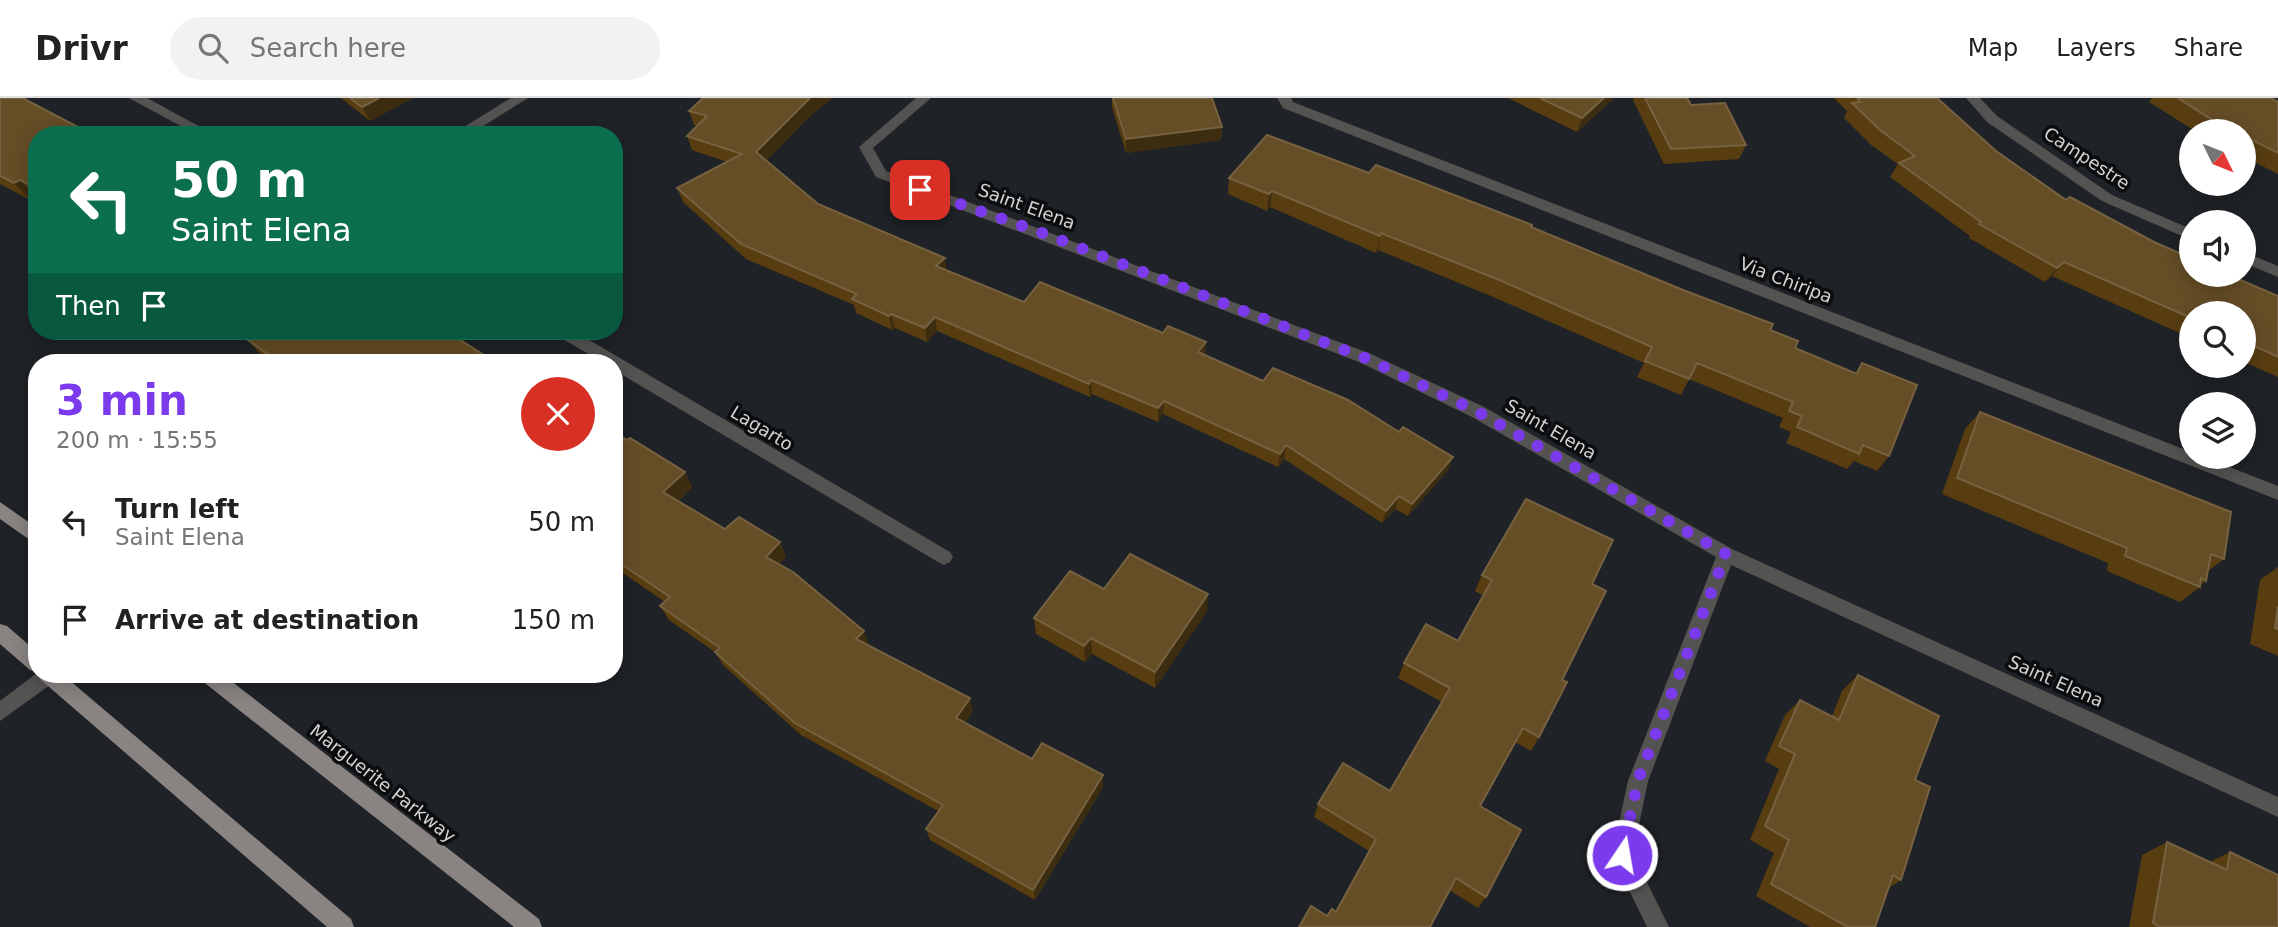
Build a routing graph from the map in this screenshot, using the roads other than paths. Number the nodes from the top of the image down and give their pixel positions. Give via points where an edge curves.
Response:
1 (136, 98) edge
2 (521, 98) edge
3 (924, 98) edge
4 (1284, 98) edge
5 (1973, 98) edge
6 (190, 126) edge
7 (473, 126) edge
8 (2179, 230) edge
9 (2256, 262) edge
10 (2278, 272) edge
11 (577, 340) edge
12 (601, 354) edge
13 (623, 367) edge
14 (2278, 493) edge
15 (0, 509) edge
16 (28, 531) edge
17 (1726, 554) junction
18 (944, 557) dead end
19 (0, 632) edge
20 (28, 656) edge
21 (37, 683) edge
22 (59, 683) edge
23 (219, 683) edge
24 (0, 712) edge
25 (2278, 807) edge
26 (343, 927) edge
27 (531, 927) edge
28 (1658, 927) edge

1 - 6 street
2 - 7 street
3 - 17 street, Saint Elena via 866,147 881,174 1365,358 1478,412
4 - 14 street, Via Chiripa via 1288,105
5 - 8 street, Campestre via 1992,119 2107,198
9 - 10 street
11 - 12 street, Lagarto
13 - 18 street, Lagarto
15 - 16 main road
17 - 25 street, Saint Elena
17 - 28 street via 1638,780 1622,855
19 - 20 main road
21 - 24 street
22 - 26 main road
23 - 27 main road, Marguerite Parkway

